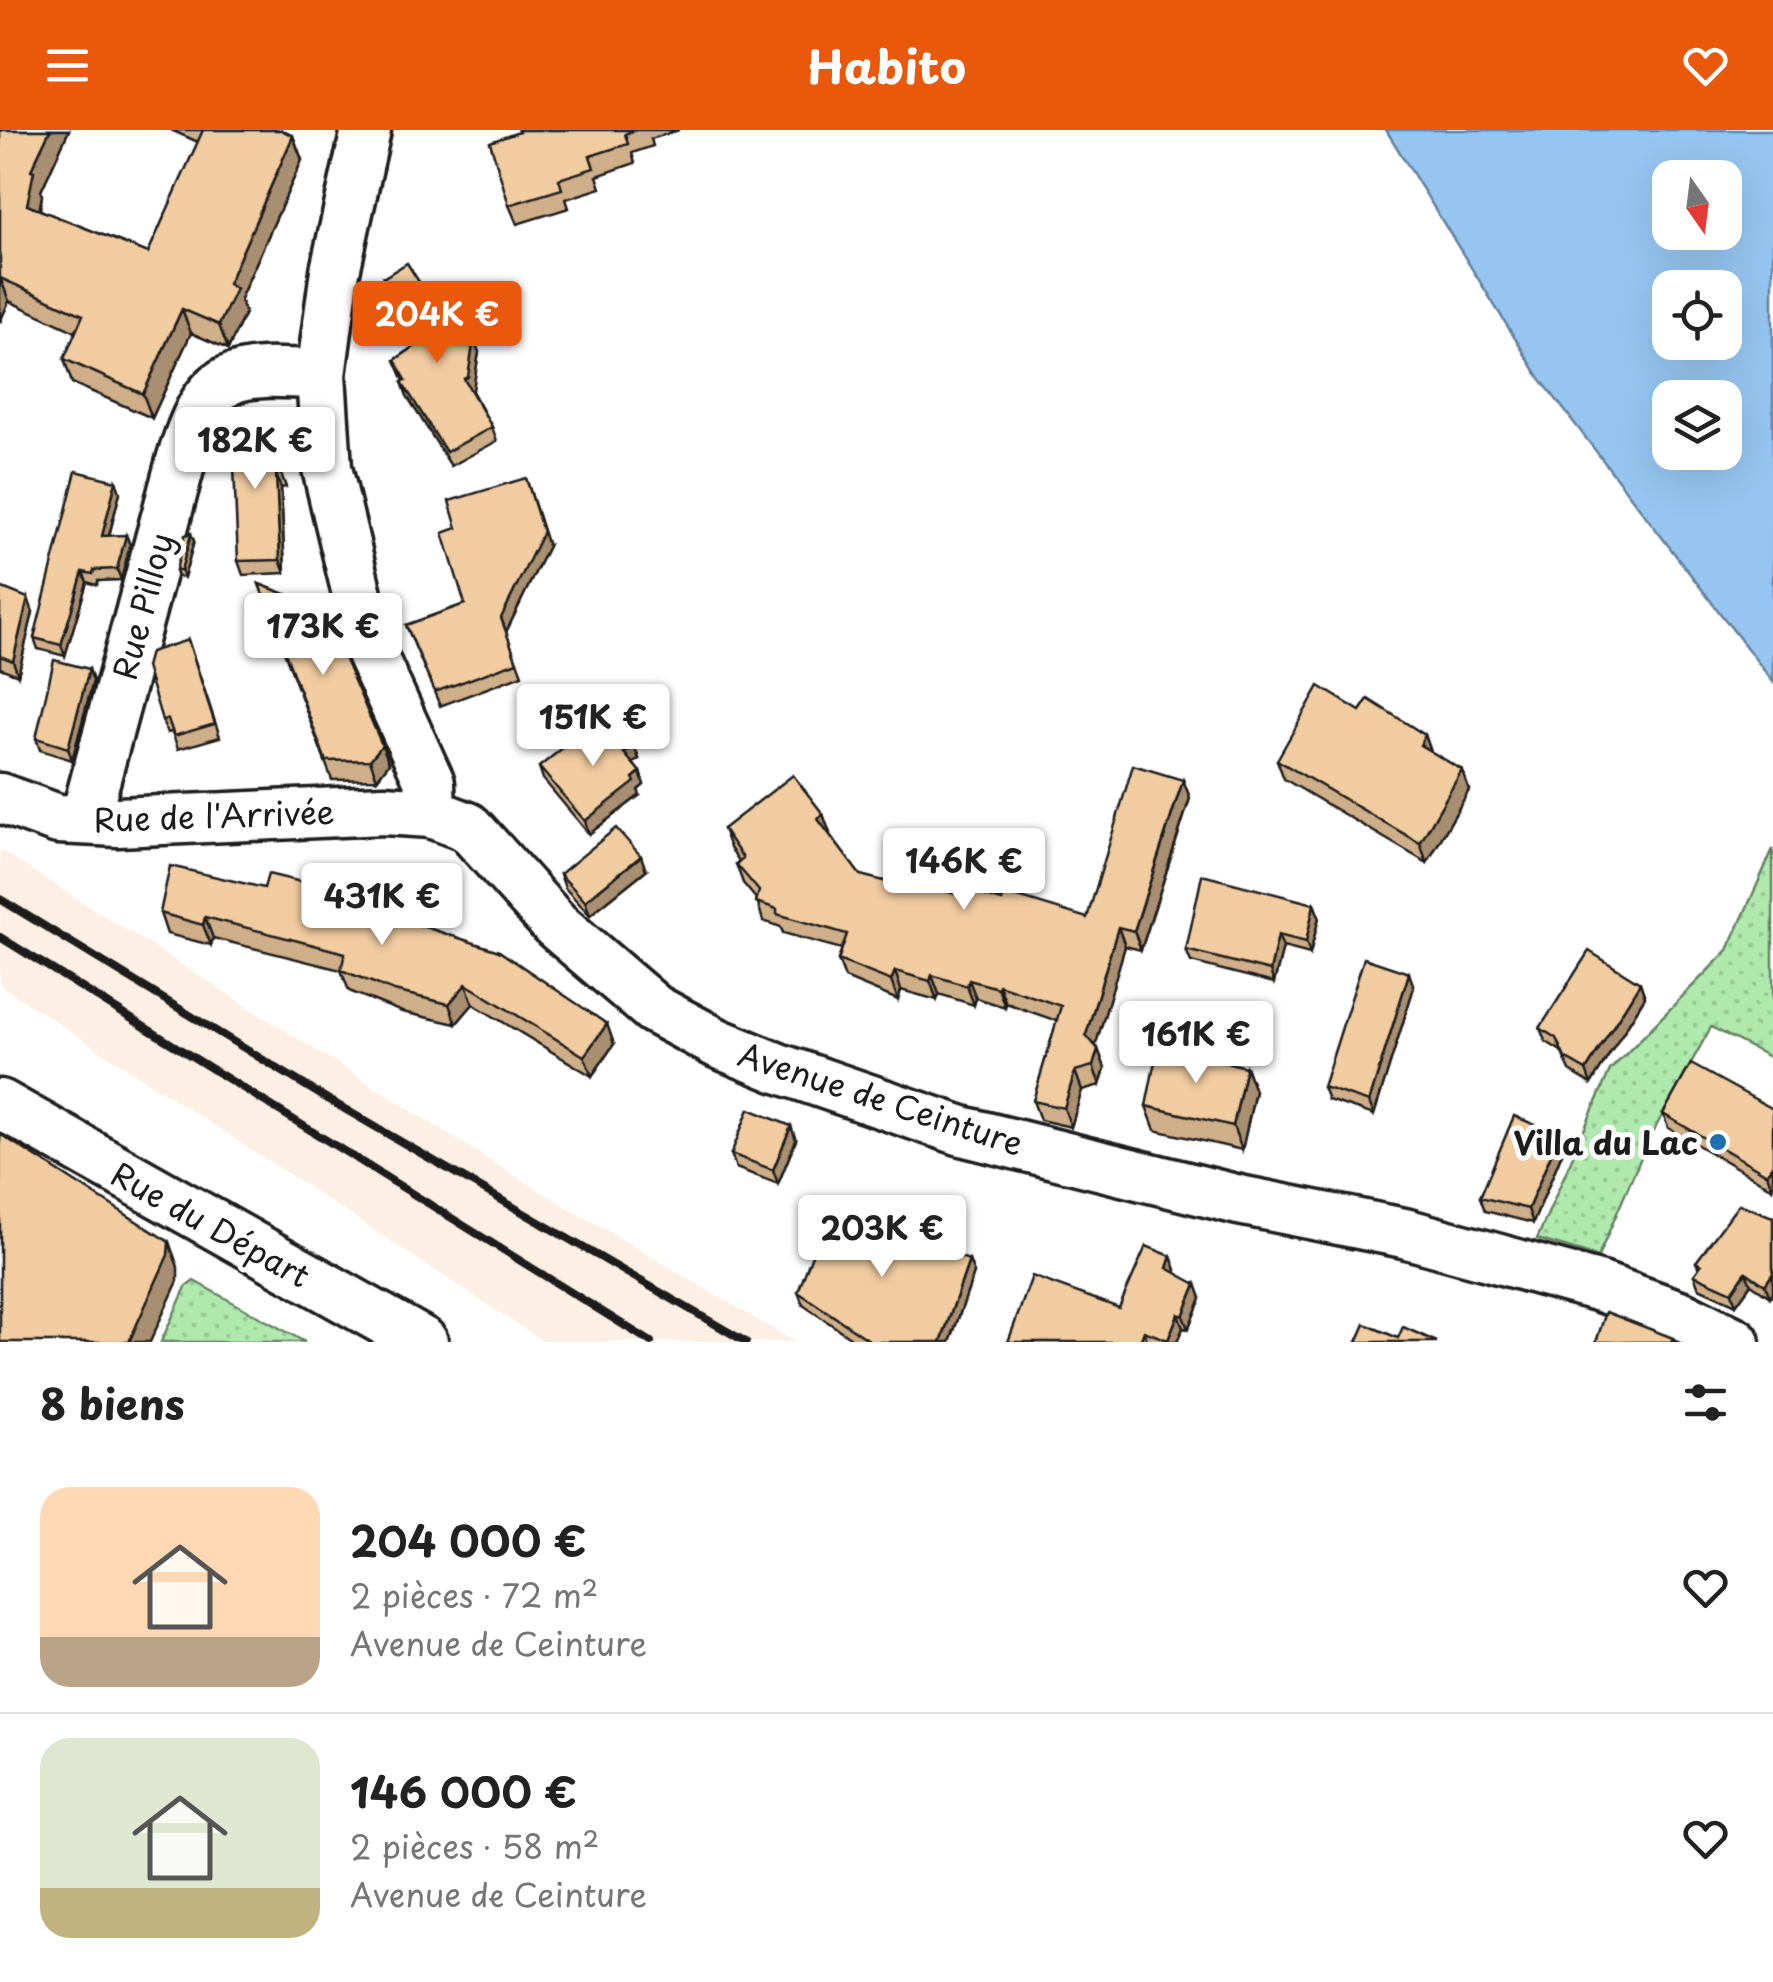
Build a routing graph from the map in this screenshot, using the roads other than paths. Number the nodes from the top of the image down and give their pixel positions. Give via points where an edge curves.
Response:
1 (366, 130) edge
2 (321, 374) junction
3 (0, 798) edge
4 (431, 813) junction
5 (85, 819) junction
6 (0, 1104) edge
7 (423, 1342) edge
8 (1735, 1342) edge

1 - 2 street
2 - 4 street via 327,468 371,653 430,783
2 - 5 street, Rue Pilloy via 264,372 215,387 204,399
3 - 5 street, Rue de l'Arrivée via 58,819
4 - 5 street, Rue de l'Arrivée
4 - 8 street, Avenue de Ceinture via 468,828 556,925 654,1009 778,1068 962,1131 1404,1233 1601,1287
6 - 7 street, Rue du Départ

